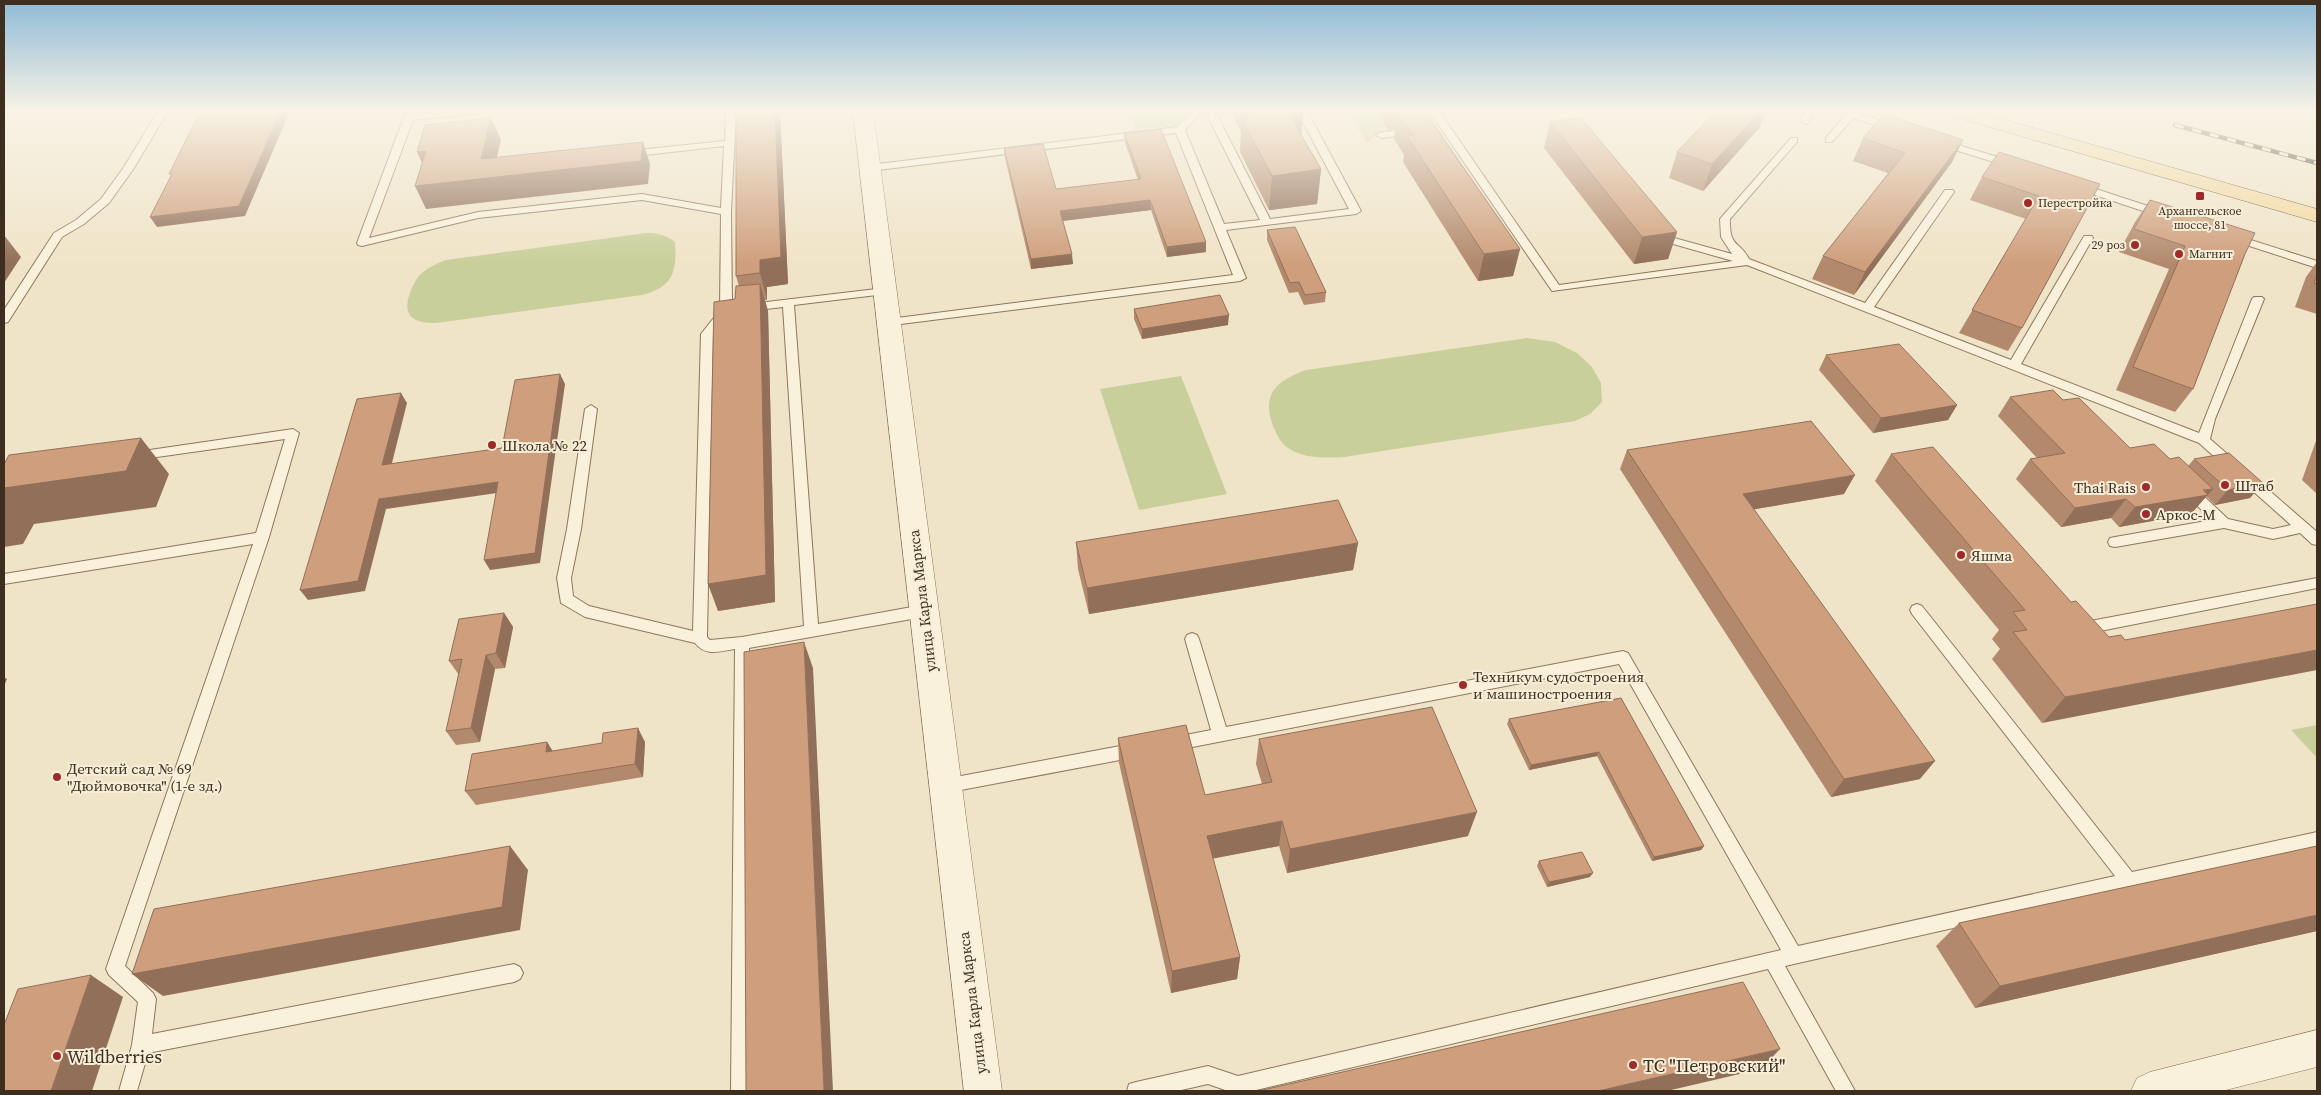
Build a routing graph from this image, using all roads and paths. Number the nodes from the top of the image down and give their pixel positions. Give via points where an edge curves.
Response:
1 (133, 162) edge
2 (392, 162) edge
3 (728, 162) edge
4 (869, 162) edge
5 (918, 162) edge
6 (1193, 162) edge
7 (1236, 162) edge
8 (1330, 162) edge
9 (1466, 162) edge
10 (1775, 162) edge
11 (2004, 162) edge
12 (2131, 162) edge
13 (2195, 162) edge
14 (2020, 167) edge
15 (870, 168) junction
16 (2065, 182) edge
17 (1949, 192) dead end
18 (2317, 197) edge
19 (726, 212) junction
20 (2317, 216) edge
21 (2176, 219) edge
22 (1266, 222) junction
23 (1652, 223) edge
24 (1220, 228) junction
25 (2223, 234) edge
26 (2088, 238) edge
27 (1749, 262) junction
28 (2317, 265) edge
29 (885, 291) junction
30 (2258, 299) dead end
31 (788, 303) junction
32 (1867, 309) junction
33 (726, 310) junction
34 (4, 319) edge
35 (889, 324) junction
36 (2014, 366) junction
37 (590, 409) dead end
38 (2203, 440) junction
39 (120, 459) edge
40 (2176, 478) edge
41 (2224, 523) junction
42 (2303, 527) junction
43 (262, 538) junction
44 (2317, 540) edge
45 (2115, 542) dead end
46 (4, 579) edge
47 (2317, 583) edge
48 (924, 610) junction
49 (1917, 610) dead end
50 (2065, 623) edge
51 (811, 629) junction
52 (700, 638) junction
53 (1192, 639) dead end
54 (742, 643) junction
55 (1220, 735) junction
56 (945, 786) junction
57 (2317, 839) edge
58 (2129, 881) junction
59 (1794, 955) junction
60 (1772, 960) junction
61 (514, 973) dead end
62 (141, 1045) junction
63 (2317, 1048) edge
64 (128, 1091) edge
65 (740, 1091) edge
66 (982, 1091) edge
67 (1136, 1091) edge
68 (1846, 1091) edge
69 (2150, 1091) edge

1 - 34 lane via 105,201 58,235
2 - 19 lane via 362,243 478,215 642,197
3 - 19 lane
4 - 15 street, улица Карла Маркса
5 - 15 lane
6 - 24 lane
7 - 22 lane
8 - 22 lane via 1356,211
9 - 27 lane via 1556,289
10 - 27 lane via 1725,219 1724,234 1732,250
11 - 14 lane
12 - 20 main road
13 - 18 main road
15 - 29 street, улица Карла Маркса
16 - 21 lane
17 - 32 lane
19 - 33 lane
22 - 24 lane
23 - 27 lane via 1664,238
24 - 35 lane via 1240,278
25 - 28 lane
26 - 36 lane
27 - 32 lane
29 - 31 lane
29 - 35 street, улица Карла Маркса
30 - 38 lane
31 - 33 lane
31 - 51 lane
32 - 36 lane
33 - 52 lane via 707,334
35 - 48 street, улица Карла Маркса
36 - 38 lane
37 - 52 lane via 564,578 566,599 585,611
38 - 42 lane
39 - 43 lane via 293,433
40 - 41 lane
41 - 42 lane via 2273,534
41 - 45 lane
42 - 44 lane
43 - 46 lane
43 - 62 lane via 115,969 147,1000
47 - 50 lane via 2072,630
48 - 51 lane
48 - 56 street, улица Карла Маркса
49 - 58 lane
51 - 54 lane
52 - 54 lane via 706,646
53 - 55 lane
54 - 65 lane
55 - 56 lane
55 - 59 lane via 1623,657
56 - 66 street, улица Карла Маркса
57 - 58 lane
58 - 59 lane
59 - 60 lane
60 - 67 lane via 1238,1085 1208,1075
60 - 68 lane
61 - 62 lane
62 - 64 lane
63 - 69 street

